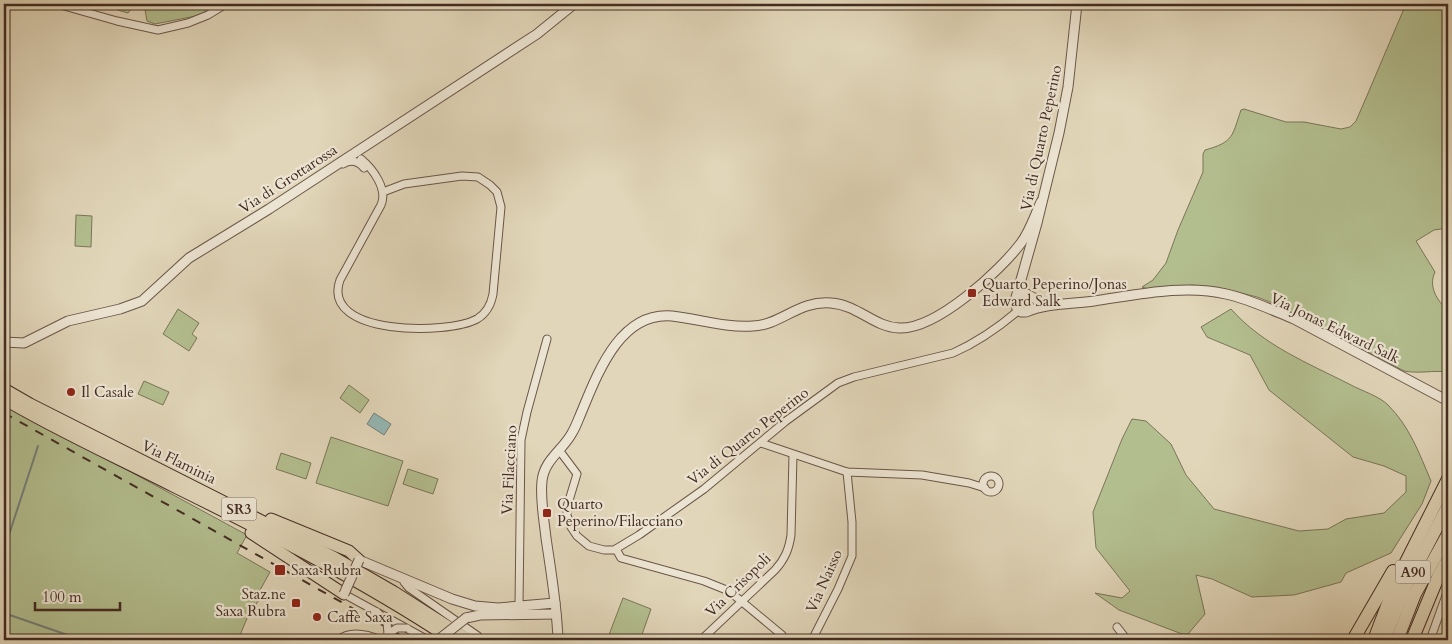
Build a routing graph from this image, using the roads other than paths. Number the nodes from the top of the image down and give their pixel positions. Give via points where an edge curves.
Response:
1 (57, 4) edge
2 (226, 4) edge
3 (574, 4) edge
4 (1077, 4) edge
5 (359, 155) junction
6 (364, 167) junction
7 (320, 176) junction
8 (382, 192) junction
9 (1041, 202) junction
10 (1030, 246) junction
11 (1016, 248) junction
12 (1027, 256) junction
13 (1006, 259) junction
14 (1022, 277) junction
15 (1030, 295) junction
16 (1016, 299) junction
17 (1057, 305) junction
18 (1018, 310) junction
19 (1031, 310) junction
20 (548, 339) dead end
21 (4, 342) edge
22 (4, 389) edge
23 (4, 399) edge
24 (1448, 401) edge
25 (761, 443) junction
26 (559, 450) junction
27 (793, 455) junction
28 (847, 472) junction
29 (1446, 483) edge
30 (982, 486) dead end
31 (231, 505) junction
32 (1448, 506) edge
33 (219, 510) junction
34 (1448, 534) edge
35 (616, 549) junction
36 (1448, 559) edge
37 (359, 560) junction
38 (1448, 567) edge
39 (404, 579) junction
40 (1448, 590) edge
41 (344, 594) junction
42 (742, 601) junction
43 (555, 603) junction
44 (519, 606) junction
45 (378, 612) junction
46 (556, 614) junction
47 (1117, 627) dead end
48 (407, 628) junction
49 (384, 638) edge
50 (473, 638) edge
51 (338, 640) edge
52 (428, 640) edge
53 (438, 640) edge
54 (452, 640) edge
55 (558, 640) edge
56 (701, 640) edge
57 (785, 640) edge
58 (812, 640) edge
59 (1127, 640) edge
60 (1353, 640) edge
61 (1374, 640) edge
62 (1384, 640) edge
63 (1397, 640) edge
64 (1412, 640) edge
65 (1420, 640) edge
66 (1430, 640) edge

1 - 2 street via 158,30 208,16
3 - 5 street, Via di Grottarossa via 536,34
4 - 9 street, Via di Quarto Peperino via 1068,87
5 - 6 street
5 - 7 street, Via di Grottarossa
5 - 8 street via 372,171
6 - 7 street via 349,161
6 - 8 street
7 - 21 street, Via di Grottarossa via 189,258 142,301 68,322 29,342
8 - 8 street via 404,184 471,176 484,180 497,192 501,207 493,294 491,304 483,314 473,321 446,326 403,328 358,318 343,307 338,286 382,202
9 - 10 street, Via di Quarto Peperino
9 - 11 street
10 - 11 street
10 - 12 street, Via di Quarto Peperino
11 - 13 street
12 - 13 street
12 - 14 street, Via di Quarto Peperino
13 - 26 street via 984,282 955,304 927,322 907,328 881,324 855,309 830,302 807,305 755,326 717,325 672,316 644,320 628,330 614,346 572,434
14 - 15 street via 1024,289
14 - 16 street, Via di Quarto Peperino
15 - 16 street via 1021,294
15 - 17 street, Via Jonas Edward Salk
15 - 19 street via 1034,303
16 - 18 street
17 - 19 street, Via Jonas Edward Salk
17 - 24 street, Via Jonas Edward Salk via 1195,290 1226,294 1294,319
18 - 19 street
18 - 25 street, Via di Quarto Peperino via 991,333 960,350 838,383
20 - 44 street, Via Filacciano via 521,440
22 - 31 highway, Via Flaminia / SR3
23 - 33 highway, Via Flaminia / SR3
25 - 27 street
25 - 35 street, Via di Quarto Peperino via 704,489
26 - 35 street via 578,474 567,507 574,532 594,548
26 - 43 street via 545,468 542,483 542,513
27 - 28 street
27 - 42 street, Via Crisopoli via 792,535 788,549 780,565
28 - 30 street via 922,475
28 - 58 street, Via Naisso via 852,556
29 - 60 highway
29 - 61 highway via 1396,580
31 - 37 highway via 335,544
31 - 50 highway, Via Flaminia / SR3 via 372,579
32 - 62 highway, A90 via 1406,586
33 - 41 highway
33 - 54 highway, Via Flaminia / SR3 via 339,571
34 - 63 highway, A90 via 1415,594
35 - 42 street via 621,558 704,581 729,591
36 - 64 highway
37 - 39 street
37 - 41 street, bridge
38 - 65 highway
39 - 44 street via 475,606
39 - 50 street via 409,588
40 - 66 street
41 - 45 street
42 - 56 street, Via Crisopoli
42 - 57 street
43 - 44 street
43 - 46 street
45 - 48 street, bridge
45 - 49 street, bridge via 388,622
46 - 53 street, bridge via 466,618
46 - 55 street
47 - 59 street
48 - 49 street, bridge via 397,628
48 - 52 street
49 - 51 street via 355,634

